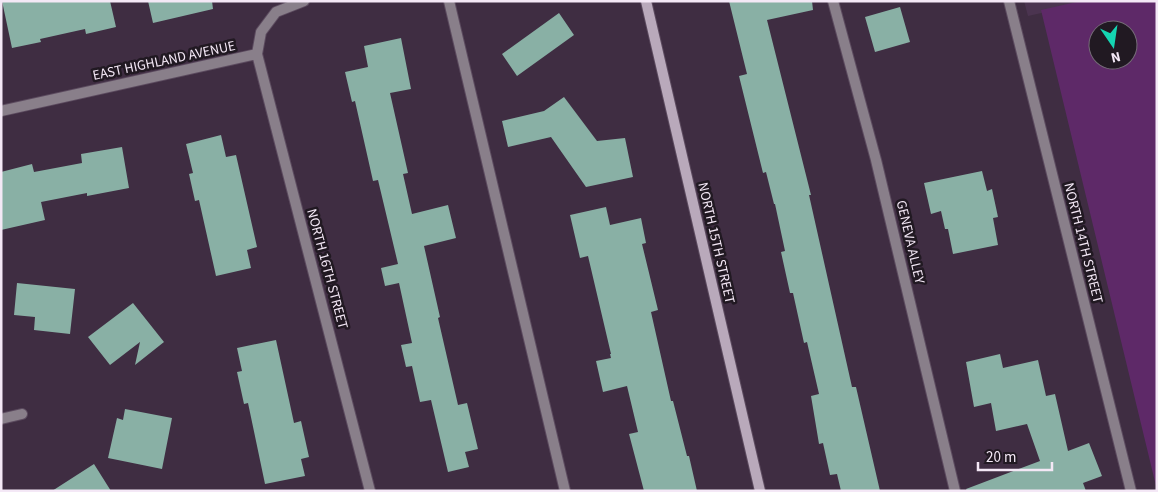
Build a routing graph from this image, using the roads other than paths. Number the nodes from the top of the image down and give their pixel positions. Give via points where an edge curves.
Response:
1 (304, 1) edge
2 (449, 1) edge
3 (646, 1) edge
4 (833, 1) edge
5 (1009, 1) edge
6 (257, 54) junction
7 (1, 111) edge
8 (22, 414) dead end
9 (1, 419) edge
10 (370, 491) edge
11 (565, 491) edge
12 (760, 491) edge
13 (955, 491) edge
14 (1131, 491) edge

1 - 6 street, EAST HIGHLAND AVENUE via 276,12 260,32
2 - 11 street
3 - 12 street, NORTH 15TH STREET
4 - 13 street, GENEVA ALLEY via 876,160
5 - 14 street, NORTH 14TH STREET
6 - 7 street, EAST HIGHLAND AVENUE
6 - 10 street, NORTH 16TH STREET
8 - 9 street

